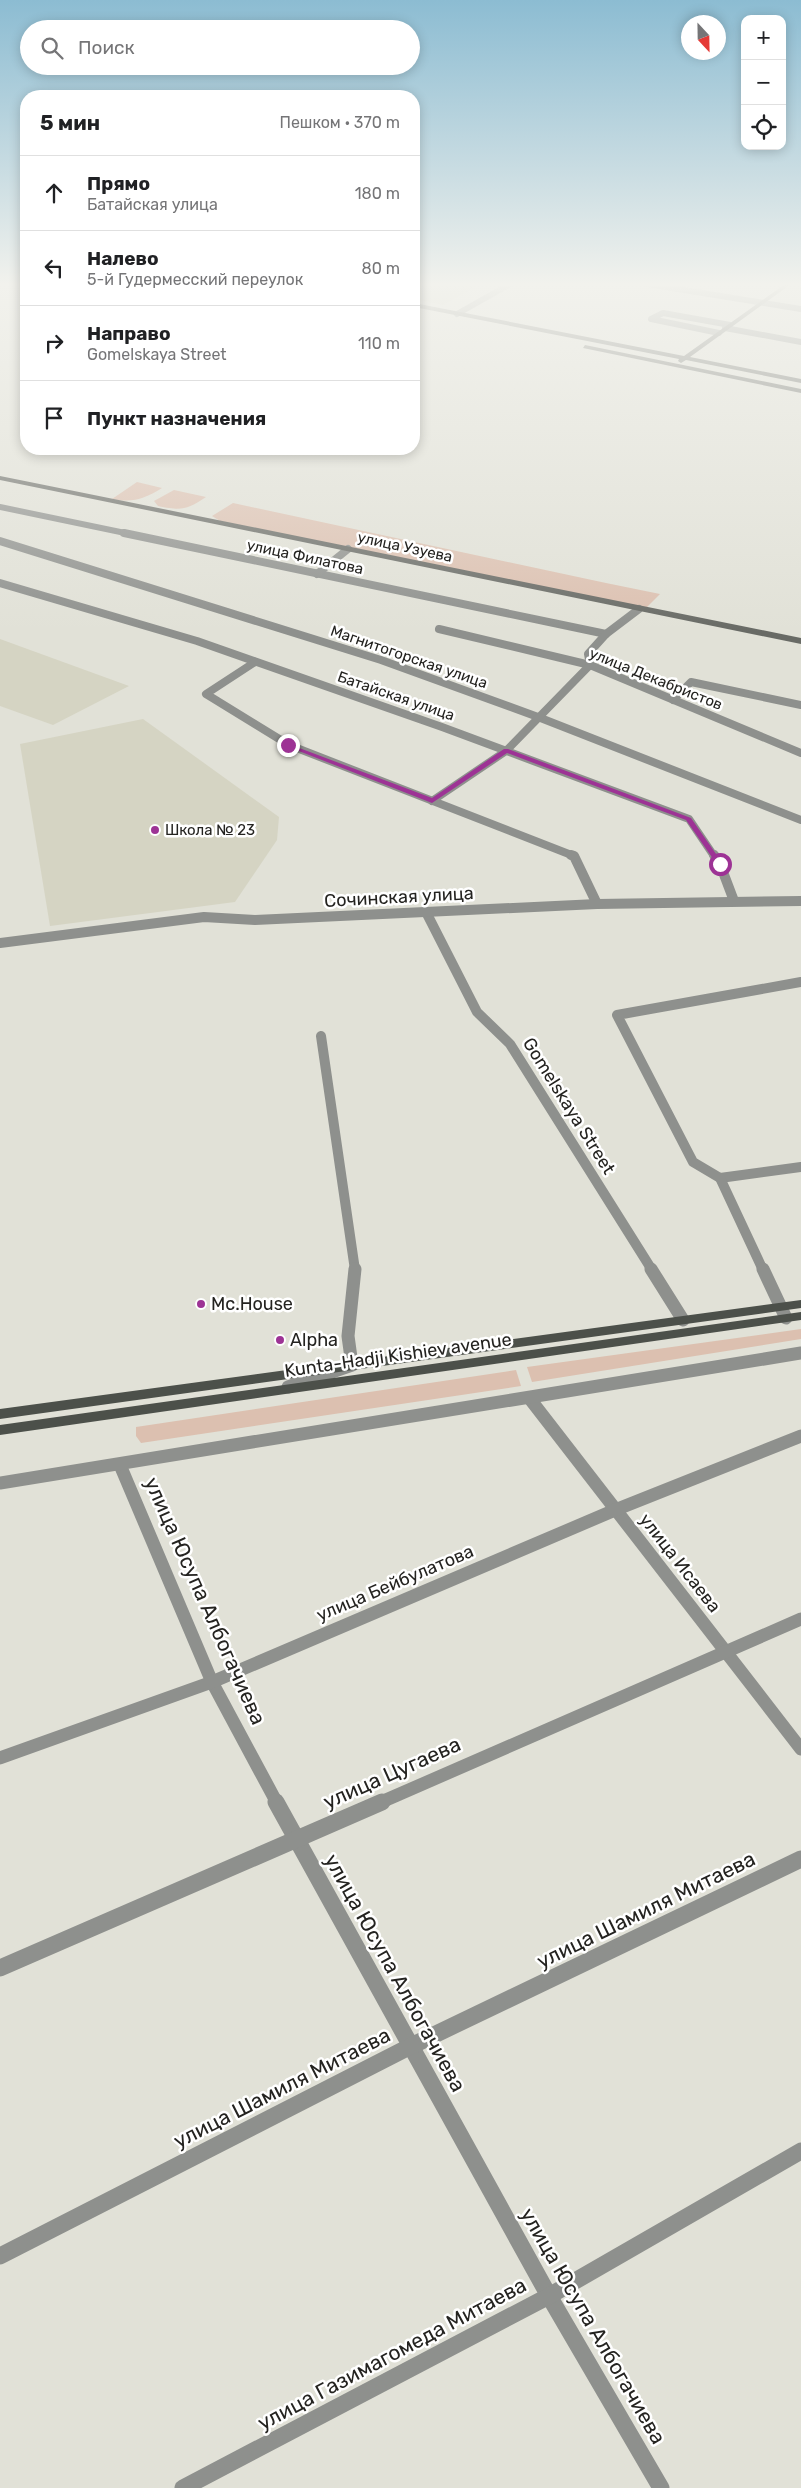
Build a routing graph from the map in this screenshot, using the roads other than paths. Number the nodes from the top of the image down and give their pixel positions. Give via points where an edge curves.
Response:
1 (1, 478) edge
2 (0, 507) edge
3 (0, 541) edge
4 (348, 549) junction
5 (317, 574) junction
6 (0, 583) edge
7 (639, 609) junction
8 (439, 629) dead end
9 (606, 634) junction
10 (801, 641) edge
11 (255, 662) junction
12 (590, 665) junction
13 (673, 700) junction
14 (801, 705) edge
15 (538, 717) junction
16 (506, 751) junction
17 (801, 753) edge
18 (432, 801) junction
19 (801, 820) edge
20 (734, 901) junction
21 (801, 901) edge
22 (597, 904) junction
23 (426, 912) junction
24 (0, 943) edge
25 (801, 982) edge
26 (321, 1036) dead end
27 (801, 1167) edge
28 (720, 1178) junction
29 (801, 1304) edge
30 (784, 1312) junction
31 (801, 1316) edge
32 (683, 1320) junction
33 (801, 1353) edge
34 (352, 1365) junction
35 (275, 1392) junction
36 (530, 1398) junction
37 (0, 1414) edge
38 (0, 1430) edge
39 (801, 1436) edge
40 (120, 1465) junction
41 (0, 1483) edge
42 (615, 1510) junction
43 (801, 1619) edge
44 (724, 1651) junction
45 (212, 1682) junction
46 (801, 1749) edge
47 (0, 1758) edge
48 (296, 1838) junction
49 (801, 1860) edge
50 (0, 1968) edge
51 (411, 2046) junction
52 (801, 2151) edge
53 (0, 2256) edge
54 (549, 2296) junction
55 (183, 2488) edge
56 (661, 2488) edge

1 - 4 street, улица Узуева
2 - 5 street, улица Филатова
3 - 15 street, Магнитогорская улица via 381,660
4 - 5 street
4 - 7 street, улица Узуева
5 - 9 street, улица Филатова
6 - 11 street, Батайская улица via 197,641
7 - 9 street
7 - 10 street, улица Узуева
8 - 12 street, улица Декабристов
9 - 12 street via 588,654
11 - 16 street, Батайская улица
11 - 18 street via 206,694 288,745
12 - 13 street, улица Декабристов
12 - 15 street
13 - 14 street via 691,682
13 - 17 street, улица Декабристов
15 - 16 street
15 - 19 street, Магнитогорская улица
16 - 18 street
16 - 20 street, Батайская улица via 688,819 720,864
18 - 22 street via 574,856
20 - 21 street, Сочинская улица
20 - 22 street, Сочинская улица
22 - 23 street, Сочинская улица
23 - 24 street, Сочинская улица via 255,920 204,917
23 - 32 street, Gomelskaya Street via 477,1012 510,1044
25 - 28 street via 617,1015 693,1162
26 - 34 street via 355,1267 348,1336
27 - 28 street
28 - 30 street
29 - 30 main road, Kunta-Hadji Kishiev avenue
30 - 31 main road, Kunta-Hadji Kishiev avenue
30 - 32 main road, Kunta-Hadji Kishiev avenue
30 - 35 main road, Kunta-Hadji Kishiev avenue
32 - 34 main road, Kunta-Hadji Kishiev avenue
33 - 36 street
34 - 35 street
34 - 37 main road, Kunta-Hadji Kishiev avenue
35 - 38 main road, Kunta-Hadji Kishiev avenue
36 - 40 street
36 - 42 street, улица Исаева
39 - 42 street, улица Бейбулатова
40 - 41 street
40 - 45 street, улица Юсупа Албогачиева
42 - 44 street, улица Исаева
42 - 45 street, улица Бейбулатова
43 - 44 street, улица Цугаева
44 - 46 street, улица Исаева
44 - 48 street, улица Цугаева
45 - 47 street, улица Бейбулатова
45 - 48 street, улица Юсупа Албогачиева
48 - 50 street, улица Цугаева
48 - 51 street, улица Юсупа Албогачиева
49 - 51 street, улица Шамиля Митаева
51 - 53 street, улица Шамиля Митаева
51 - 54 street, улица Юсупа Албогачиева
52 - 54 street, улица Газимагомеда Митаева
54 - 55 street, улица Газимагомеда Митаева
54 - 56 street, улица Юсупа Албогачиева

